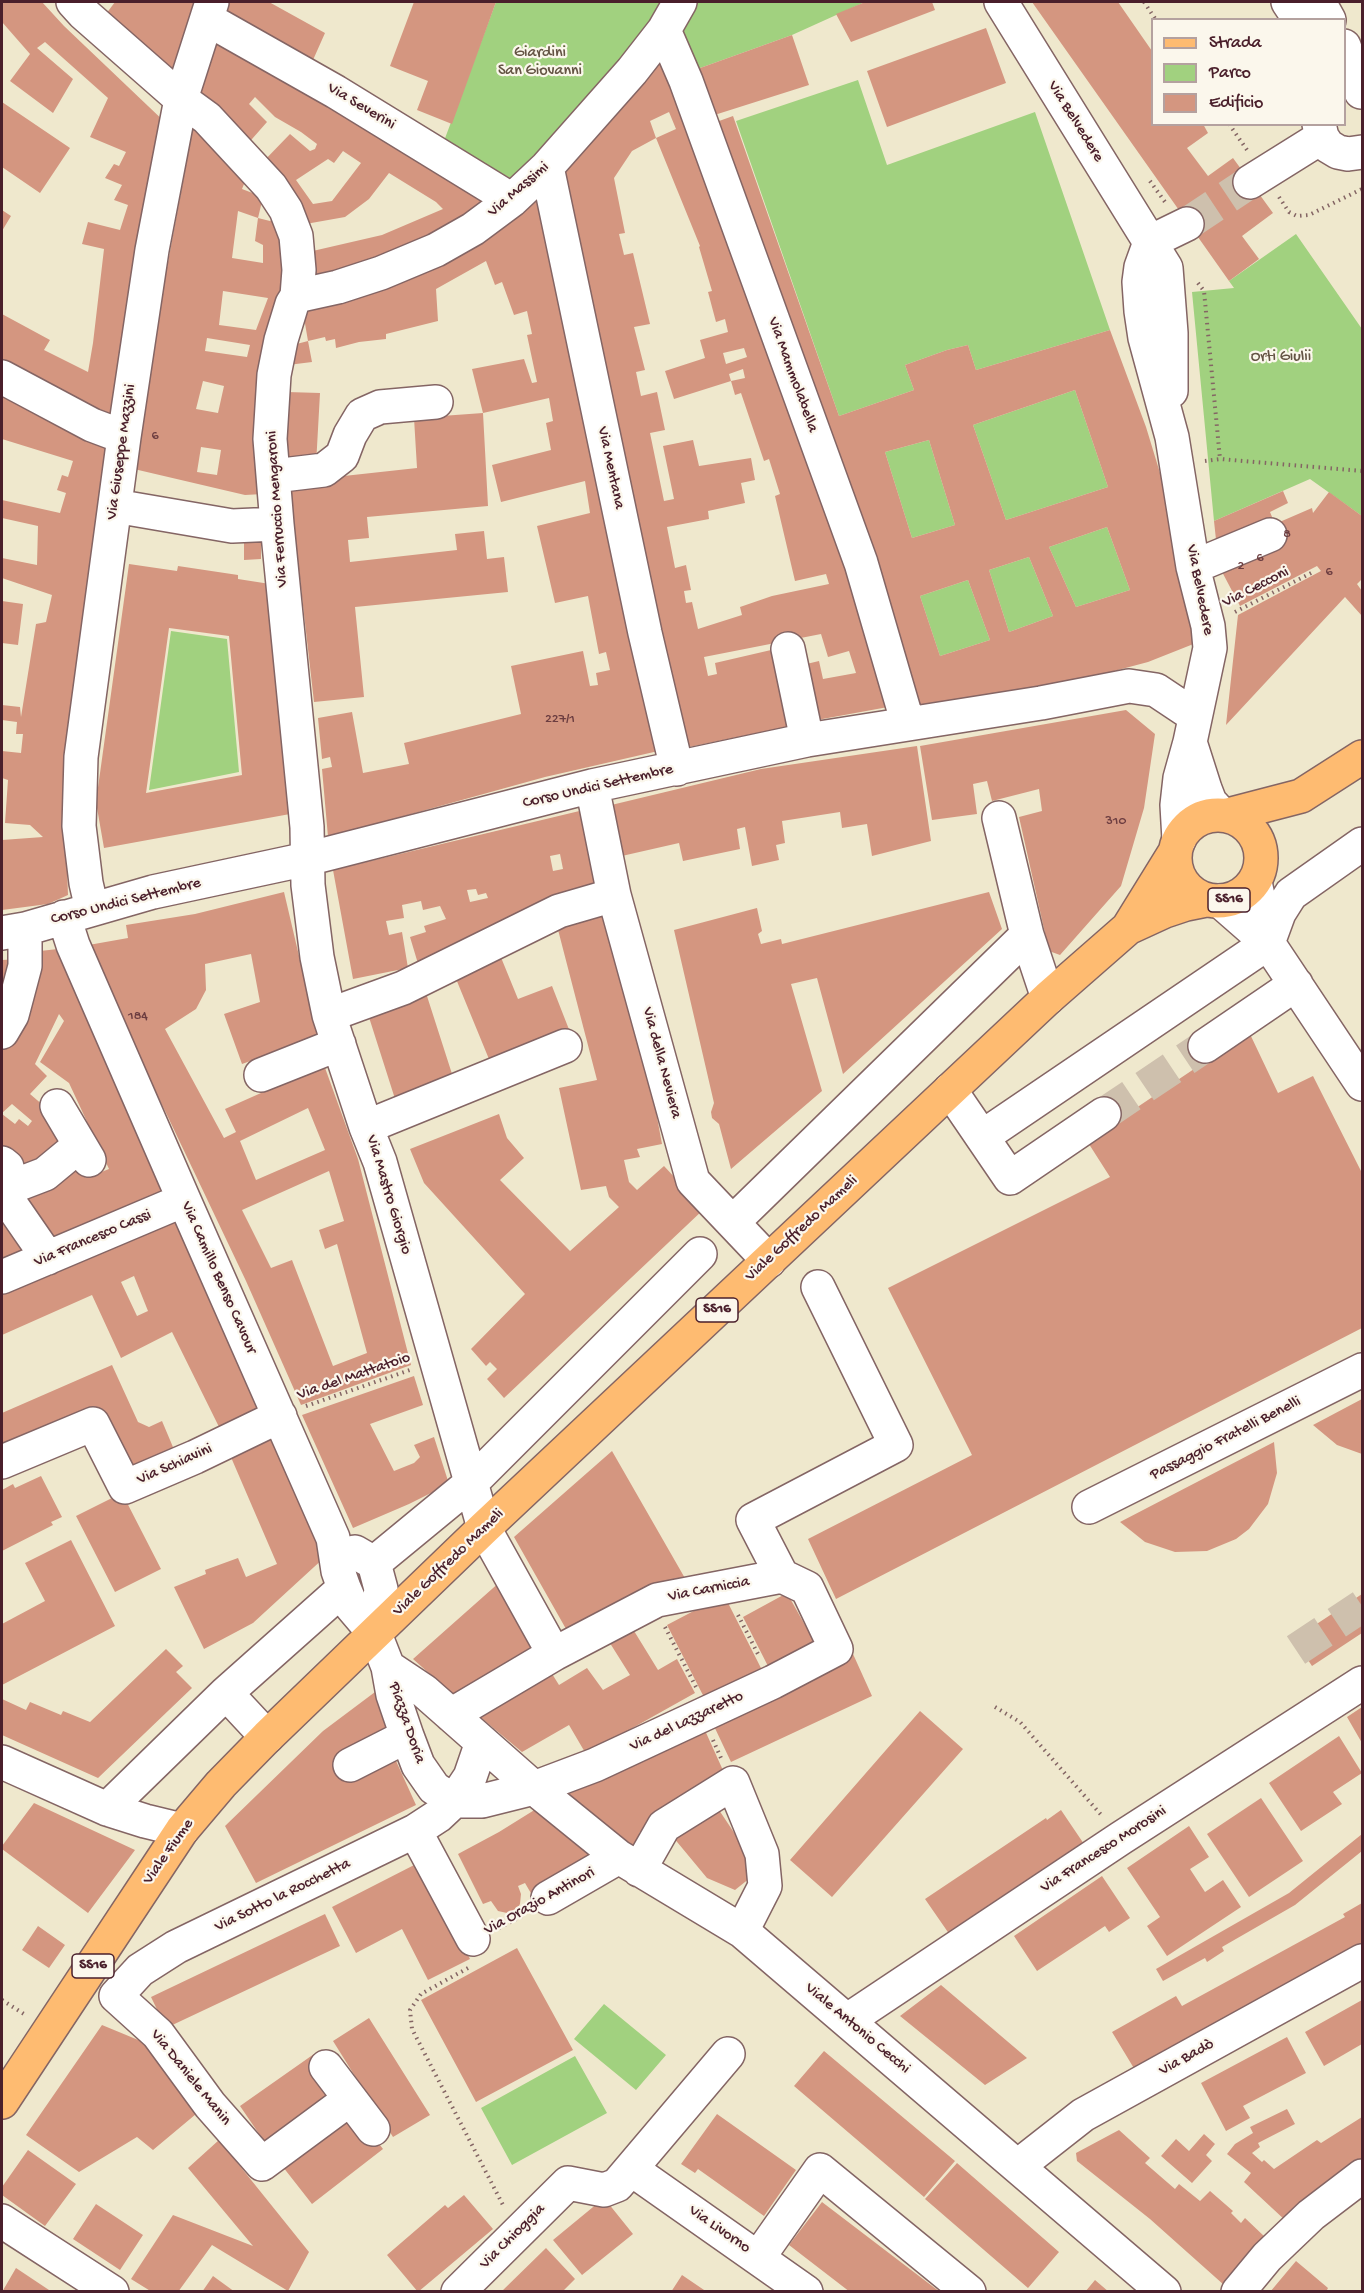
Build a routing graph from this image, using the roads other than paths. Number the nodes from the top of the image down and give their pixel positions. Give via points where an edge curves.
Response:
1 (74, 2) edge
2 (680, 2) edge
3 (1001, 2) edge
4 (1288, 2) edge
5 (1319, 2) edge
6 (210, 10) edge
7 (1299, 18) edge
8 (1328, 18) edge
9 (664, 30) junction
10 (1346, 54) edge
11 (1356, 92) edge
12 (181, 99) junction
13 (1320, 131) edge
14 (1361, 153) edge
15 (547, 167) junction
16 (1259, 177) tunnel mouth
17 (512, 200) junction
18 (1187, 224) tunnel mouth
19 (1158, 255) junction
20 (297, 296) junction
21 (2, 377) edge
22 (436, 402) dead end
23 (123, 437) junction
24 (274, 476) junction
25 (115, 506) junction
26 (277, 524) junction
27 (1270, 535) dead end
28 (1193, 567) junction
29 (788, 649) dead end
30 (908, 724) junction
31 (1192, 729) junction
32 (807, 740) junction
33 (1362, 757) edge
34 (677, 769) junction
35 (592, 786) junction
36 (1301, 796) junction
37 (1224, 815) junction
38 (999, 818) dead end
39 (1362, 844) edge
40 (1177, 846) junction
41 (307, 860) junction
42 (1258, 870) junction
43 (614, 895) junction
44 (1213, 901) junction
45 (78, 913) junction
46 (1128, 928) junction
47 (13, 931) edge
48 (1027, 935) junction
49 (1268, 943) junction
50 (1296, 984) junction
51 (1048, 998) junction
52 (334, 1030) junction
53 (2, 1032) edge
54 (565, 1046) dead end
55 (1205, 1046) tunnel mouth
56 (261, 1075) dead end
57 (1362, 1084) edge
58 (950, 1090) junction
59 (57, 1106) dead end
60 (1104, 1114) tunnel mouth
61 (366, 1127) junction
62 (982, 1137) junction
63 (6, 1175) edge
64 (184, 1200) junction
65 (733, 1222) junction
66 (700, 1254) dead end
67 (48, 1258) junction
68 (770, 1261) junction
69 (2, 1277) edge
70 (818, 1287) dead end
71 (1362, 1370) edge
72 (280, 1416) junction
73 (2, 1462) edge
74 (470, 1484) junction
75 (1089, 1508) dead end
76 (483, 1528) junction
77 (333, 1538) junction
78 (374, 1563) junction
79 (782, 1576) junction
80 (344, 1588) junction
81 (375, 1634) junction
82 (554, 1654) junction
83 (388, 1668) junction
84 (1362, 1683) edge
85 (226, 1693) junction
86 (451, 1715) junction
87 (407, 1736) junction
88 (267, 1737) junction
89 (482, 1742) junction
90 (2, 1762) edge
91 (350, 1765) dead end
92 (534, 1788) junction
93 (454, 1801) junction
94 (107, 1809) junction
95 (182, 1830) junction
96 (415, 1831) junction
97 (629, 1864) junction
98 (548, 1898) road end
99 (742, 1931) junction
100 (473, 1939) road end
101 (1362, 1961) edge
102 (77, 1990) junction
103 (116, 1996) junction
104 (848, 2020) junction
105 (728, 2054) dead end
106 (326, 2067) dead end
107 (350, 2099) junction
108 (2, 2102) edge
109 (373, 2129) dead end
110 (1018, 2166) junction
111 (631, 2169) junction
112 (1362, 2176) edge
113 (2, 2222) edge
114 (758, 2258) junction
115 (112, 2292) edge
116 (459, 2292) edge
117 (806, 2292) edge
118 (969, 2292) edge
119 (1164, 2292) edge
120 (1238, 2292) edge

1 - 12 street, Via Ferruccio Mengaroni
2 - 9 street, Via Massimi
3 - 19 street, Via Belvedere
4 - 7 street
5 - 8 street
6 - 12 street, Via Giuseppe Mazzini
6 - 17 street, Via Severini
9 - 15 street, Via Massimi
9 - 30 street, Via Mammolabella via 861,563
10 - 11 street
12 - 20 street, Via Ferruccio Mengaroni via 214,126 271,187 286,210 296,236
12 - 23 street, Via Giuseppe Mazzini via 152,250
13 - 14 street via 1328,146 1338,152
13 - 16 street
15 - 17 street, Via Massimi
15 - 34 street, Via Mentana
17 - 20 street, Via Massimi via 436,250 381,273
18 - 19 street
19 - 28 street, Via Belvedere via 1141,267 1141,311 1174,452
20 - 24 street, Via Ferruccio Mengaroni via 281,340 274,375 270,439
21 - 23 street via 92,425
22 - 24 street via 381,407 362,415 342,456 324,470
23 - 25 street, Via Giuseppe Mazzini
24 - 26 street, Via Ferruccio Mengaroni
25 - 26 street via 232,526
25 - 45 street, Via Giuseppe Mazzini via 81,758 79,826 86,884
26 - 41 street, Via Ferruccio Mengaroni
27 - 28 street
28 - 31 street, Via Belvedere via 1210,648
29 - 32 street
30 - 31 street, Corso Undici Settembre via 1129,686 1156,690
30 - 32 street, Corso Undici Settembre
31 - 37 street via 1205,789 1210,802
31 - 40 street, Via Belvedere via 1176,805
32 - 34 street, Corso Undici Settembre
33 - 36 main road, Viale Goffredo Mameli / SS16
34 - 35 street, Corso Undici Settembre
35 - 41 street, Corso Undici Settembre
35 - 43 street, Via della Neviera
36 - 37 main road, Viale Goffredo Mameli / SS16
36 - 42 main road, Viale Goffredo Mameli / SS16
37 - 40 main road, Viale Goffredo Mameli / SS16 via 1196,820
37 - 42 main road via 1241,820 1252,830 1259,842
38 - 48 street
39 - 49 street via 1291,894
40 - 44 main road, SS16 via 1175,865 1185,887
40 - 46 main road, Viale Goffredo Mameli / SS16
41 - 45 street, Corso Undici Settembre via 153,892
41 - 52 street, Via Mastro Giorgio via 317,957
42 - 44 main road, Viale Goffredo Mameli / SS16 via 1245,892 1233,899
42 - 49 street
43 - 52 street via 559,911 403,988
43 - 65 street, Via della Neviera via 693,1181
44 - 46 main road, Viale Goffredo Mameli / SS16 via 1186,903
44 - 49 street
45 - 47 street, Corso Undici Settembre
45 - 64 street, Via Camillo Benso Cavour via 73,945
46 - 51 main road, Viale Goffredo Mameli / SS16
47 - 53 street via 25,966 12,1015
48 - 51 street
48 - 65 street
49 - 50 street
49 - 62 street
50 - 55 street
50 - 57 street
51 - 58 main road, Viale Goffredo Mameli / SS16
52 - 56 street
52 - 61 street, Via Mastro Giorgio
54 - 61 street
58 - 62 street
58 - 68 main road, Viale Goffredo Mameli / SS16
59 - 63 street via 85,1153 45,1174
60 - 62 street via 1010,1178
61 - 74 street, Via Mastro Giorgio via 380,1162
63 - 67 street via 8,1200
64 - 67 street, Via Francesco Cassi
64 - 72 street, Via Camillo Benso Cavour
65 - 68 street, Via della Neviera
66 - 74 street
67 - 69 street, Via Francesco Cassi
68 - 76 main road, Viale Goffredo Mameli / SS16
70 - 79 street via 896,1445 753,1520
71 - 75 street, Passaggio Fratelli Benelli
72 - 73 street, Via Schiavini via 125,1487 93,1424
72 - 77 street, Via Camillo Benso Cavour
74 - 76 street, Via Mastro Giorgio
74 - 78 street
76 - 81 main road, Viale Goffredo Mameli / SS16
76 - 82 street
77 - 78 street
77 - 80 street, Via Camillo Benso Cavour
78 - 81 street via 381,1589
79 - 82 street, Via Carniccia via 652,1603
79 - 92 street, Via del Lazzaretto via 807,1588 836,1648 773,1682 595,1765
80 - 81 street, Via Camillo Benso Cavour via 352,1607
80 - 85 street
81 - 83 street, Piazza Doria
81 - 88 main road, Viale Fiume / SS16
82 - 86 street, Via Carniccia
83 - 86 street, Piazza Doria via 424,1691
83 - 87 street, Piazza Doria
84 - 104 street, Via Francesco Morosini
85 - 88 street
85 - 94 street
86 - 89 street, Piazza Doria
87 - 91 street
87 - 93 street, Piazza Doria via 418,1765 434,1788
88 - 95 main road, Viale Fiume / SS16
89 - 92 street, Piazza Doria
89 - 93 street via 470,1777
90 - 94 street
92 - 93 street via 482,1801
92 - 97 street, Viale Antonio Cecchi
93 - 96 street, Via Sotto la Rocchetta
94 - 95 street
95 - 102 main road, Viale Fiume / SS16
96 - 100 street, Via Orazio Antinori
96 - 103 street, Via Sotto la Rocchetta via 176,1947 140,1970
97 - 98 street, Via Orazio Antinori
97 - 99 street, Viale Antonio Cecchi
97 - 99 street via 664,1826 732,1782 762,1854 765,1886
99 - 104 street, Viale Antonio Cecchi
101 - 110 street, Via Badò via 1083,2115
102 - 103 street via 93,1999
102 - 108 main road, Viale Fiume / SS16
103 - 107 street, Via Daniele Manin via 158,2034 210,2105 262,2164
104 - 110 street, Viale Antonio Cecchi
105 - 111 street
106 - 107 street
107 - 109 street
110 - 119 street, Viale Antonio Cecchi
111 - 114 street, Via Livorno
111 - 116 street, Via Chioggia via 617,2185 604,2190 568,2182
112 - 120 street via 1267,2257
113 - 115 street
114 - 117 street, Via Livorno
114 - 118 street via 820,2170

